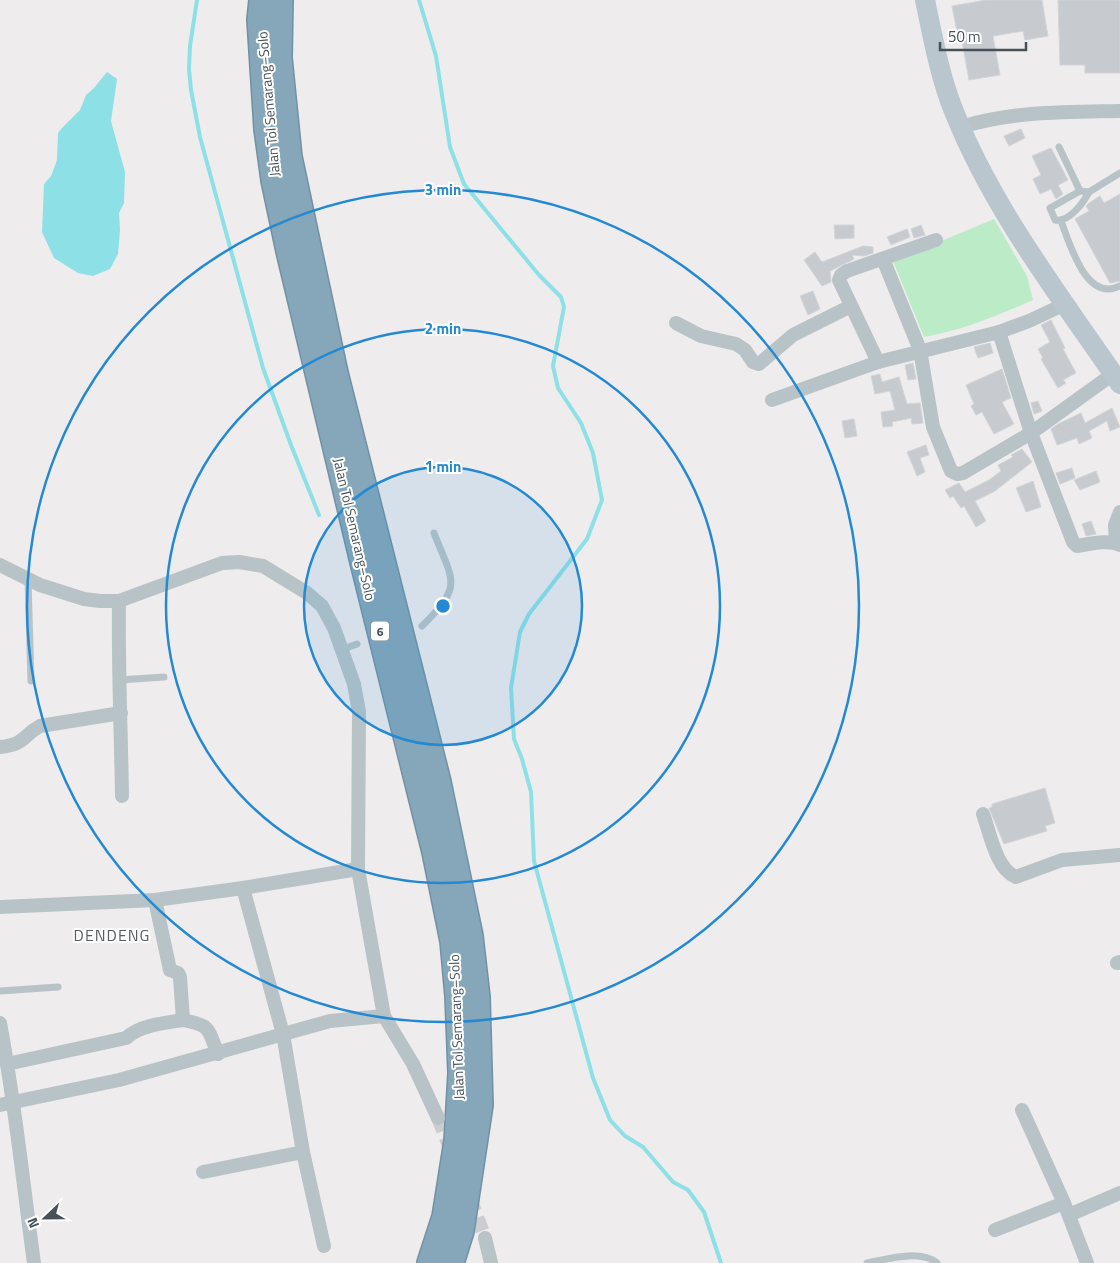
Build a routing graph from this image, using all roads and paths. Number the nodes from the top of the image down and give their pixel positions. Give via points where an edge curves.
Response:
1 (262, 0) edge
2 (280, 0) edge
3 (925, 0) edge
4 (1120, 111) edge
5 (961, 127) junction
6 (1059, 147) dead end
7 (1120, 173) edge
8 (1080, 191) junction
9 (1089, 192) junction
10 (1061, 221) junction
11 (936, 240) dead end
12 (883, 259) junction
13 (1120, 286) edge
14 (1063, 305) junction
15 (851, 306) junction
16 (676, 323) dead end
17 (999, 332) junction
18 (920, 350) junction
19 (878, 362) junction
20 (1117, 379) edge
21 (772, 400) dead end
22 (1031, 433) junction
23 (1120, 512) edge
24 (434, 533) dead end
25 (1118, 544) edge
26 (0, 565) edge
27 (28, 579) junction
28 (119, 600) junction
29 (422, 626) dead end
30 (357, 644) dead end
31 (342, 649) junction
32 (164, 677) dead end
33 (118, 680) junction
34 (31, 682) dead end
35 (121, 712) junction
36 (0, 747) edge
37 (122, 796) dead end
38 (983, 814) dead end
39 (1120, 855) edge
40 (358, 869) junction
41 (243, 888) junction
42 (155, 900) junction
43 (0, 907) edge
44 (58, 987) dead end
45 (0, 991) edge
46 (384, 1016) junction
47 (183, 1020) junction
48 (0, 1023) edge
49 (283, 1034) junction
50 (218, 1054) junction
51 (5, 1061) edge
52 (7, 1104) edge
53 (1022, 1110) dead end
54 (438, 1118) tunnel mouth
55 (303, 1152) junction
56 (203, 1172) dead end
57 (1120, 1193) edge
58 (1066, 1209) junction
59 (995, 1230) dead end
60 (485, 1238) tunnel mouth
61 (324, 1246) dead end
62 (34, 1263) edge
63 (430, 1263) edge
64 (451, 1263) edge
65 (491, 1263) edge
66 (867, 1263) edge
67 (937, 1263) edge
68 (1087, 1263) edge

1 - 63 highway, Jalan Tol Semarang–Solo / 6 via 260,20 267,128 276,189 360,552 435,852 453,941 461,1073 457,1142 445,1217
2 - 64 highway, Jalan Tol Semarang–Solo / 6 via 279,58 289,157 335,374 438,782 470,936 478,997 480,1105 461,1231
3 - 5 street via 947,89
4 - 5 street via 1023,113
5 - 14 street via 973,156 1010,222
6 - 8 lane
7 - 9 lane
8 - 9 lane
8 - 10 lane via 1050,208 1056,220
9 - 10 lane via 1084,202
10 - 13 lane via 1083,272 1094,286 1104,290
11 - 12 street
12 - 15 street via 841,275 839,280
12 - 18 street
14 - 17 street
14 - 20 street
15 - 16 street via 793,335 759,364 736,344 701,336
15 - 19 street
17 - 18 street
17 - 22 street
18 - 19 street
18 - 22 street via 933,426 952,471 963,473
19 - 21 street
20 - 22 street
22 - 25 street via 1075,545
23 - 25 street via 1114,525
24 - 29 lane via 452,578 452,587 450,596
26 - 27 street
27 - 28 street via 84,599
27 - 34 lane
28 - 31 street via 222,564 239,562 263,566 322,606
28 - 33 street
30 - 31 lane
31 - 40 street via 359,712
32 - 33 lane
33 - 35 street
35 - 36 street via 40,726 26,739
35 - 37 street
38 - 39 street via 1009,875 1016,877 1062,860
40 - 41 street
40 - 46 street
41 - 42 street
41 - 49 street
42 - 43 street
42 - 47 street via 170,970 180,977
44 - 45 lane
46 - 49 street via 330,1021
46 - 54 street via 413,1064
47 - 50 street via 203,1024
47 - 51 street via 132,1032 126,1038
48 - 51 street
49 - 50 street
49 - 55 street
50 - 52 street
51 - 52 street
52 - 62 street via 19,1159
53 - 58 street
55 - 56 street
55 - 61 street
57 - 58 street
58 - 59 street
58 - 68 street
60 - 65 street
66 - 67 lane via 919,1256

